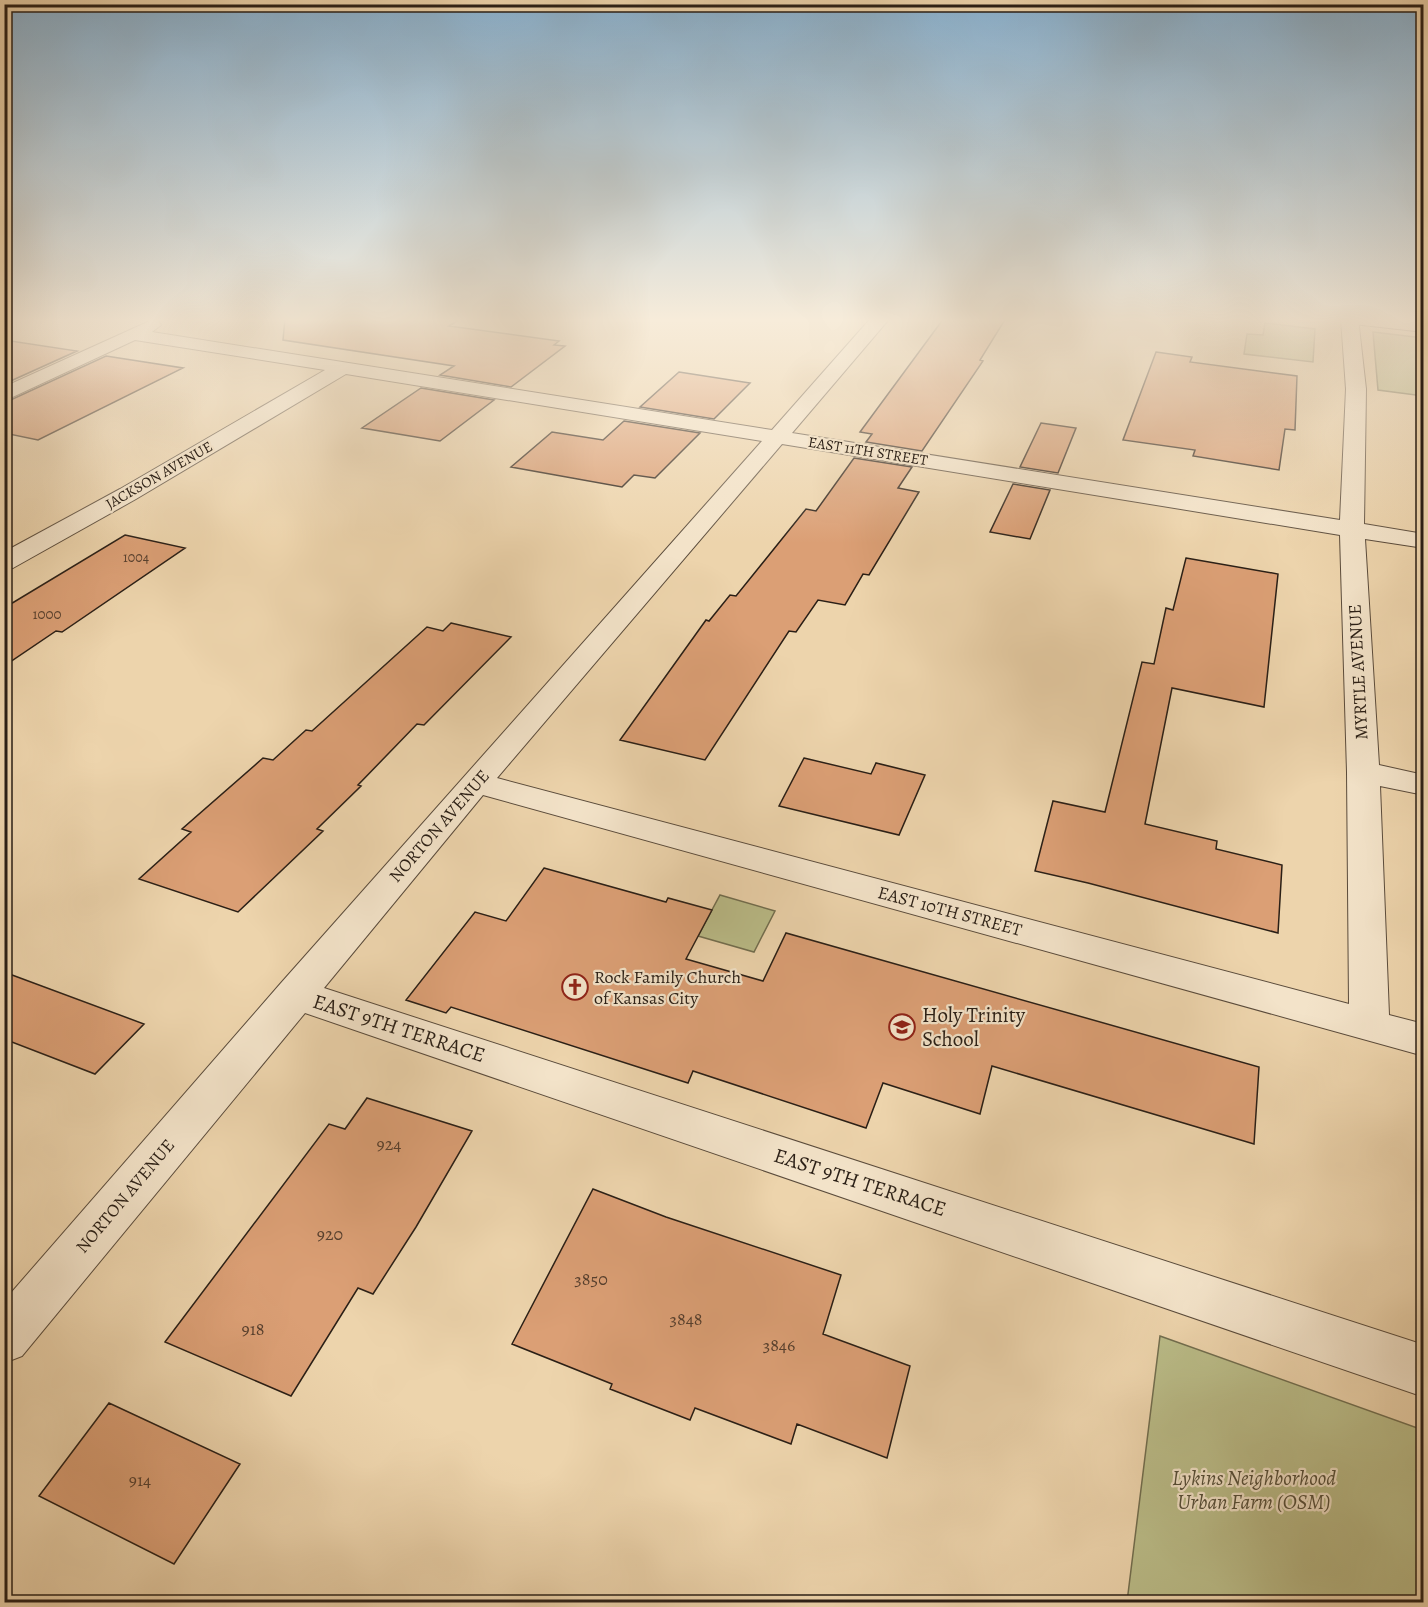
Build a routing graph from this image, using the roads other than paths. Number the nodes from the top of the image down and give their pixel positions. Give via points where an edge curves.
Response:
1 (300, 393) edge
2 (508, 393) edge
3 (816, 393) edge
4 (1356, 393) edge
5 (779, 436) junction
6 (1352, 530) junction
7 (1424, 541) edge
8 (4, 563) edge
9 (1363, 772) junction
10 (476, 783) junction
11 (1424, 785) edge
12 (296, 994) junction
13 (1369, 1025) junction
14 (1424, 1040) edge
15 (4, 1339) edge
16 (1424, 1371) edge

1 - 8 street, JACKSON AVENUE
2 - 5 street, EAST 11TH STREET
3 - 5 street, NORTON AVENUE
4 - 6 street, MYRTLE AVENUE
5 - 6 street, EAST 11TH STREET
5 - 10 street, NORTON AVENUE
6 - 7 street, EAST 11TH STREET
6 - 9 street, MYRTLE AVENUE
9 - 11 street
9 - 13 street, MYRTLE AVENUE
10 - 12 street, NORTON AVENUE
10 - 13 street, EAST 10TH STREET
12 - 15 street, NORTON AVENUE
12 - 16 street, EAST 9TH TERRACE
13 - 14 street, EAST 10TH STREET

